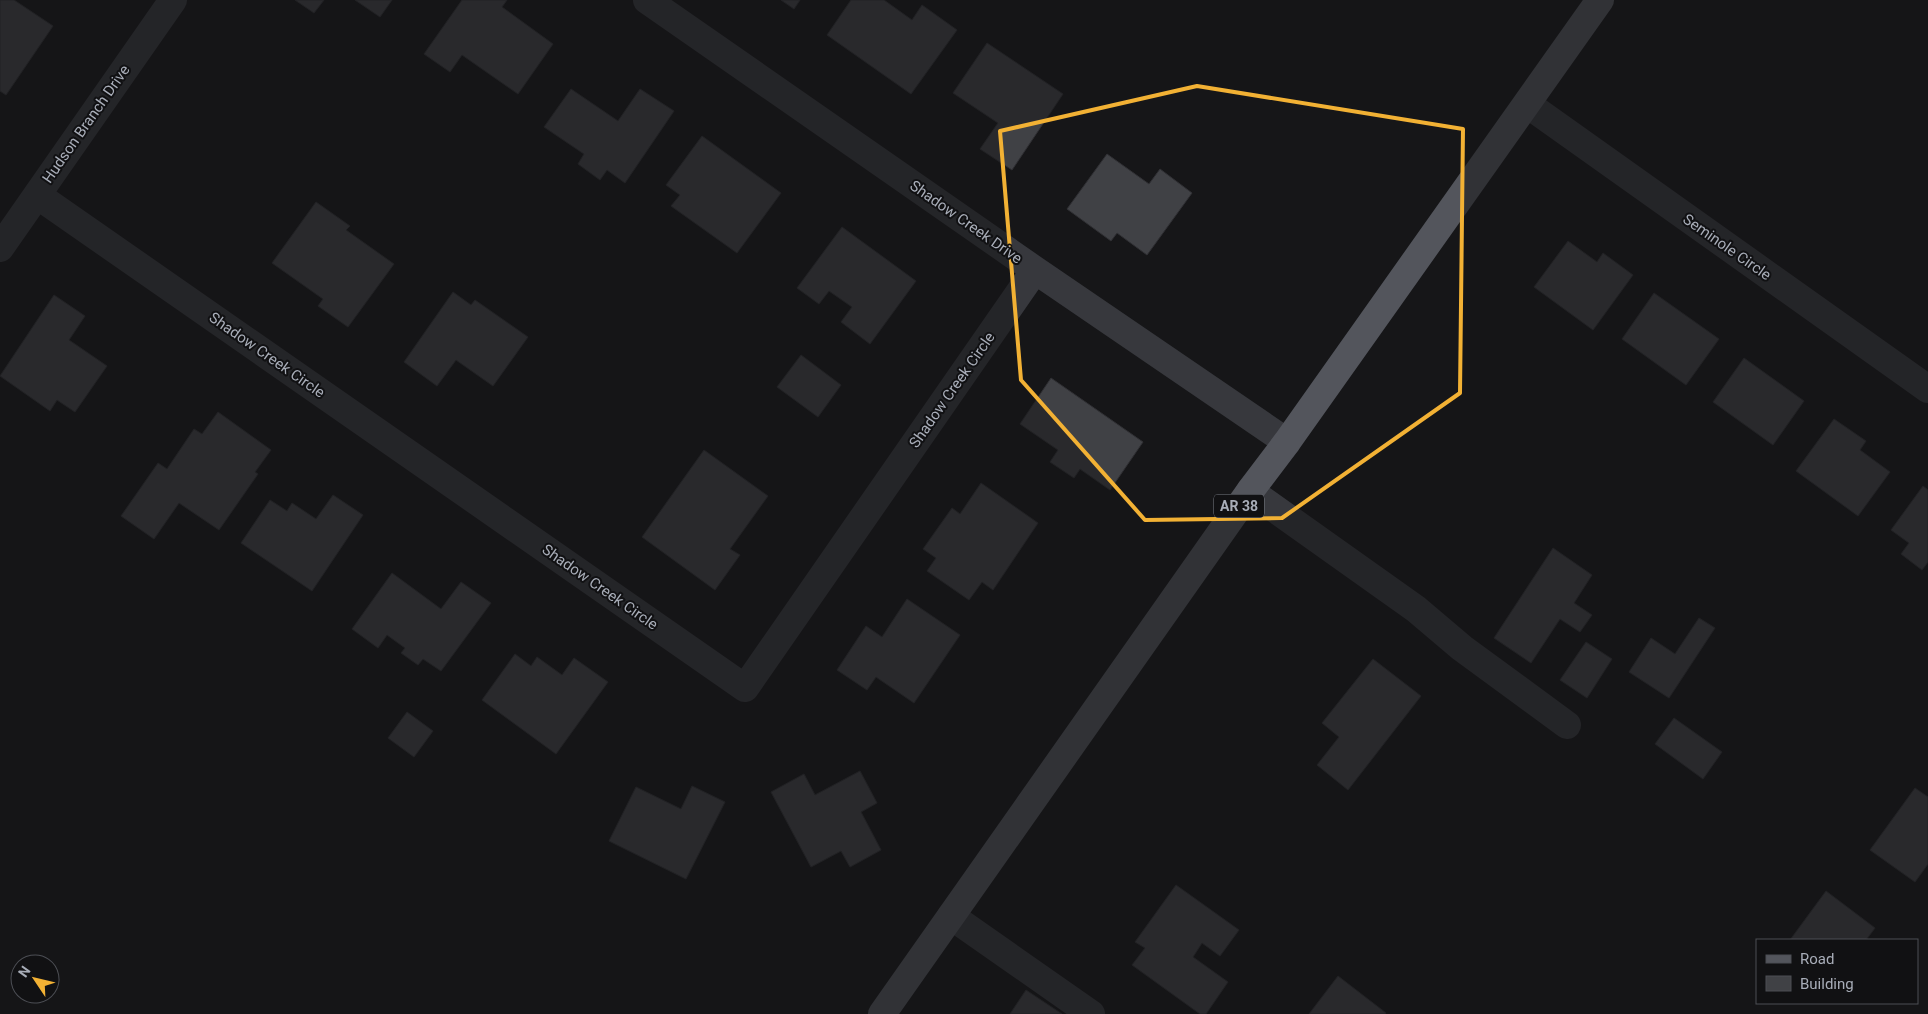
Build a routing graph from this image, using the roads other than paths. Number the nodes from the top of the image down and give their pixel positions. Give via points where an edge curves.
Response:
1 (173, 0) edge
2 (647, 0) edge
3 (1600, 0) edge
4 (1526, 104) junction
5 (37, 195) junction
6 (0, 248) edge
7 (1035, 270) junction
8 (1928, 389) edge
9 (1287, 442) junction
10 (1250, 491) junction
11 (1567, 725) dead end
12 (952, 916) junction
13 (882, 1014) edge
14 (1091, 1014) edge

1 - 5 street, Hudson Branch Drive
2 - 7 street, Shadow Creek Drive
3 - 4 main road, AR 38
4 - 8 street, Seminole Circle
4 - 9 main road, AR 38
5 - 6 street, Hudson Branch Drive
5 - 7 street, Shadow Creek Circle via 745,688
7 - 9 street, Shadow Creek Drive
9 - 10 main road, AR 38
10 - 11 street via 1416,609 1462,648
10 - 12 main road, AR 38
12 - 13 main road, AR 38
12 - 14 street

